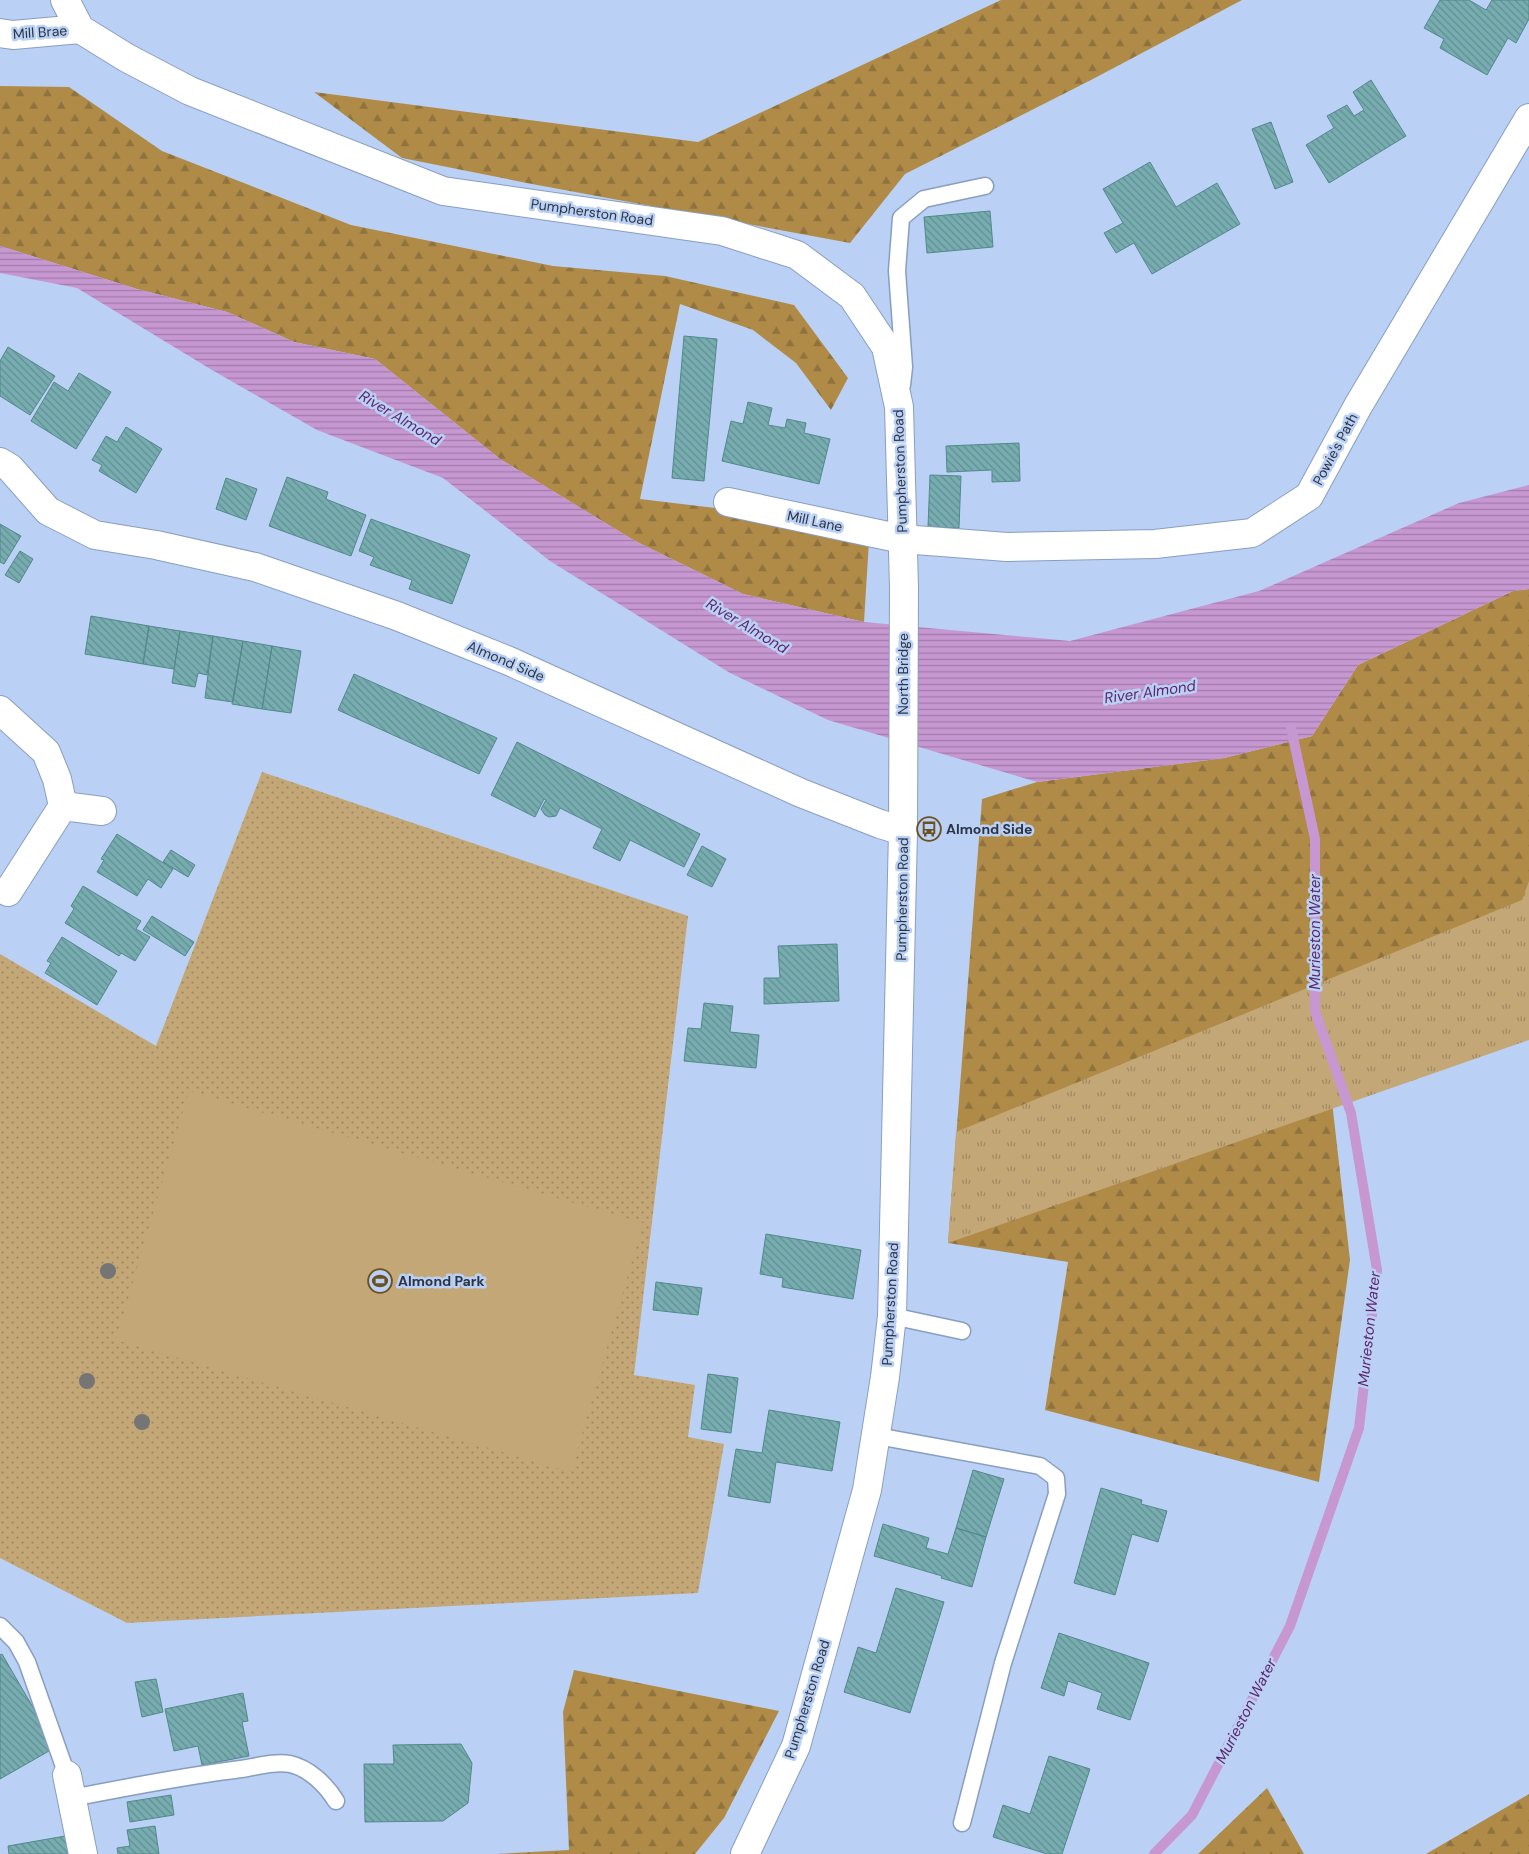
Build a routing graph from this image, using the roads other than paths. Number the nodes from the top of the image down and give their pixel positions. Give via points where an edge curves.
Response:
1 (65, 0) edge
2 (80, 29) junction
3 (0, 33) edge
4 (1529, 118) edge
5 (985, 186) dead end
6 (899, 407) junction
7 (0, 462) edge
8 (728, 502) dead end
9 (902, 539) junction
10 (904, 587) joint
11 (0, 710) edge
12 (903, 761) joint
13 (63, 806) junction
14 (102, 811) dead end
15 (903, 831) junction
16 (8, 892) dead end
17 (892, 1316) junction
18 (962, 1331) dead end
19 (877, 1436) junction
20 (0, 1626) edge
21 (70, 1786) junction
22 (336, 1801) dead end
23 (962, 1823) dead end
24 (83, 1854) edge
25 (745, 1854) edge

1 - 2 main road
2 - 3 main road, Mill Brae via 13,35
2 - 6 main road, Pumpherston Road via 190,91 443,191 722,231 797,256 852,296 886,347
4 - 9 main road, Powie's Path via 1358,406 1309,496 1252,533 1154,544 1007,547
5 - 6 lane via 924,199 901,218 896,271 904,367
6 - 9 main road, Pumpherston Road
7 - 15 main road, Almond Side via 10,468 48,511 94,534 255,567 397,616 509,661 801,793
8 - 9 main road, Mill Lane
9 - 10 main road, Pumpherston Road
10 - 12 main road, North Bridge
11 - 13 main road via 46,752
12 - 15 main road, Pumpherston Road
13 - 14 main road
13 - 16 main road
15 - 17 main road, Pumpherston Road
17 - 18 lane
17 - 19 main road, Pumpherston Road
19 - 23 lane via 1040,1466 1056,1478 1057,1494 1003,1663
19 - 25 main road, Pumpherston Road via 867,1490 796,1746
20 - 21 lane via 16,1642 27,1662
21 - 22 lane via 288,1764 312,1775
21 - 24 main road

